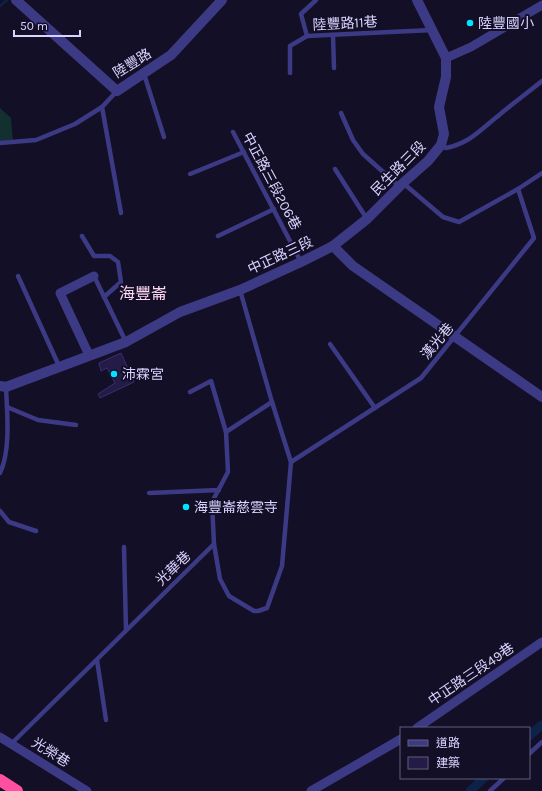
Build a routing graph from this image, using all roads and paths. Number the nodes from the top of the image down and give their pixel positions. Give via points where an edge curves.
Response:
1 (16, 0) edge
2 (222, 0) edge
3 (316, 0) edge
4 (417, 0) edge
5 (542, 5) edge
6 (432, 30) junction
7 (333, 35) junction
8 (307, 36) junction
9 (446, 58) junction
10 (334, 68) dead end
11 (144, 73) junction
12 (290, 73) dead end
13 (542, 81) edge
14 (117, 91) junction
15 (102, 107) junction
16 (341, 113) dead end
17 (233, 132) dead end
18 (164, 137) dead end
19 (0, 143) edge
20 (441, 145) junction
21 (244, 152) junction
22 (335, 169) dead end
23 (542, 173) edge
24 (190, 174) dead end
25 (401, 185) junction
26 (518, 189) junction
27 (274, 209) junction
28 (121, 213) dead end
29 (367, 219) junction
30 (82, 236) dead end
31 (218, 236) dead end
32 (333, 246) junction
33 (301, 262) junction
34 (18, 276) dead end
35 (94, 276) joint
36 (240, 290) junction
37 (104, 297) junction
38 (455, 337) junction
39 (126, 342) junction
40 (330, 344) dead end
41 (89, 355) junction
42 (59, 366) junction
43 (3, 386) edge
44 (190, 392) dead end
45 (542, 397) edge
46 (272, 402) junction
47 (7, 407) junction
48 (374, 408) junction
49 (76, 425) dead end
50 (226, 432) junction
51 (291, 462) junction
52 (0, 473) edge
53 (219, 490) junction
54 (149, 493) dead end
55 (0, 512) edge
56 (36, 531) dead end
57 (214, 544) junction
58 (124, 547) dead end
59 (126, 630) junction
60 (542, 642) edge
61 (97, 660) junction
62 (106, 720) dead end
63 (418, 727) edge
64 (0, 737) edge
65 (400, 740) edge
66 (542, 742) edge
67 (11, 744) junction
68 (530, 753) edge
69 (503, 779) edge
70 (0, 780) edge
71 (17, 791) edge
72 (87, 791) edge
73 (311, 791) edge
74 (490, 791) edge

1 - 14 street, 陸豐路
2 - 11 street, 陸豐路 via 171,55
3 - 8 lane via 301,14
4 - 6 street
5 - 9 street via 471,47
6 - 7 lane, 陸豐路11巷
6 - 9 street
7 - 8 lane, 陸豐路11巷
7 - 10 lane
8 - 12 lane, 陸豐路11巷 via 290,46
9 - 20 street, 民生路三段 via 446,77 439,106 444,134
11 - 14 street, 陸豐路
11 - 18 lane
13 - 20 lane via 476,135 454,147 446,148
14 - 15 lane
15 - 19 lane via 75,124 36,140
15 - 28 lane
16 - 25 lane via 353,140 363,154
17 - 21 lane, 中正路三段206巷
20 - 25 street, 民生路三段 via 428,161
21 - 24 lane
21 - 27 lane, 中正路三段206巷
22 - 29 lane
23 - 26 lane
25 - 26 lane via 444,218 459,222
25 - 29 street, 民生路三段
26 - 38 lane, 漢光巷 via 534,238
27 - 31 lane
27 - 33 lane, 中正路三段206巷
29 - 32 street, 民生路三段
30 - 37 lane via 94,256 110,256 118,262 121,282
32 - 33 street, 中正路三段
32 - 38 street, 中正路三段 via 353,266
33 - 36 street, 中正路三段
34 - 42 lane
35 - 37 lane
35 - 41 street via 60,293
36 - 39 street, 中正路三段 via 180,312
36 - 46 lane
37 - 39 lane
38 - 45 street, 中正路三段
38 - 48 lane, 漢光巷 via 420,378
39 - 41 street, 中正路三段
40 - 48 lane
41 - 42 street, 中正路三段
42 - 43 street, 中正路三段
43 - 47 lane
44 - 50 lane via 211,381
46 - 50 lane
46 - 51 lane
47 - 49 lane via 38,420
47 - 52 lane via 8,436
48 - 51 lane, 漢光巷
50 - 53 lane via 228,472
51 - 57 lane via 282,566 267,608 254,611 229,596 220,579
53 - 54 lane
53 - 57 lane via 212,502
55 - 56 lane via 8,522
57 - 59 lane, 光華巷
58 - 59 lane
59 - 61 lane, 光華巷
60 - 63 street, 中正路三段49巷
61 - 62 lane
61 - 67 lane, 光華巷
64 - 67 street, 光榮巷
65 - 73 street
66 - 68 lane
67 - 72 street, 光榮巷
69 - 74 lane
70 - 71 highway

